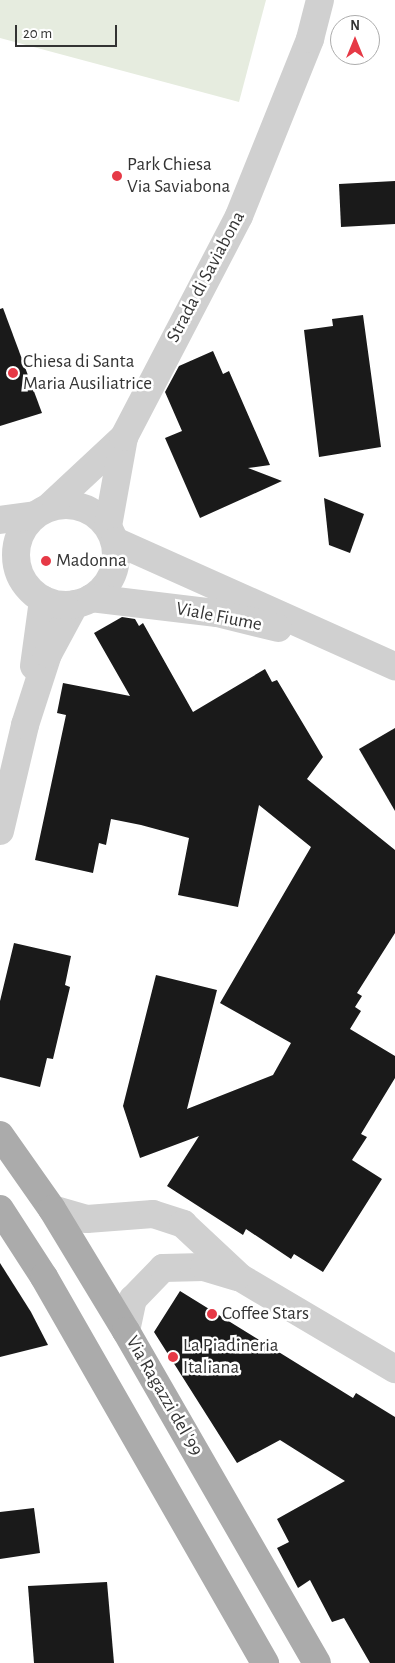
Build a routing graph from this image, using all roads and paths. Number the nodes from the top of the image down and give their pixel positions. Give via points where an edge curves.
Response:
1 (320, 0) edge
2 (124, 437) junction
3 (42, 512) junction
4 (0, 520) edge
5 (112, 534) junction
6 (10, 571) edge
7 (43, 600) junction
8 (83, 601) junction
9 (344, 645) junction
10 (395, 666) edge
11 (25, 725) junction
12 (0, 831) edge
13 (0, 1135) edge
14 (0, 1209) edge
15 (52, 1209) junction
16 (241, 1278) junction
17 (126, 1331) junction
18 (395, 1369) edge
19 (265, 1663) edge
20 (317, 1663) edge

1 - 2 street, Strada di Saviabona via 310,39 239,216
2 - 3 street, Strada di Saviabona
2 - 5 street, Strada di Saviabona
3 - 4 street
3 - 5 street via 66,504 82,507 97,514
3 - 6 street via 24,528
5 - 8 street via 113,574 104,588
5 - 9 street, Viale Fiume
6 - 7 street
7 - 8 street via 59,605
7 - 11 street
8 - 9 street, Viale Fiume via 217,613
8 - 11 street via 48,654
9 - 10 street, Viale Fiume
11 - 12 street
13 - 15 main road, Via Ragazzi del '99
14 - 19 main road via 44,1276
15 - 16 street via 87,1219 153,1214 183,1224
15 - 17 main road, Via Ragazzi del '99
16 - 17 street via 204,1267 163,1268 133,1299
16 - 18 street
17 - 20 main road, Via Ragazzi del '99

